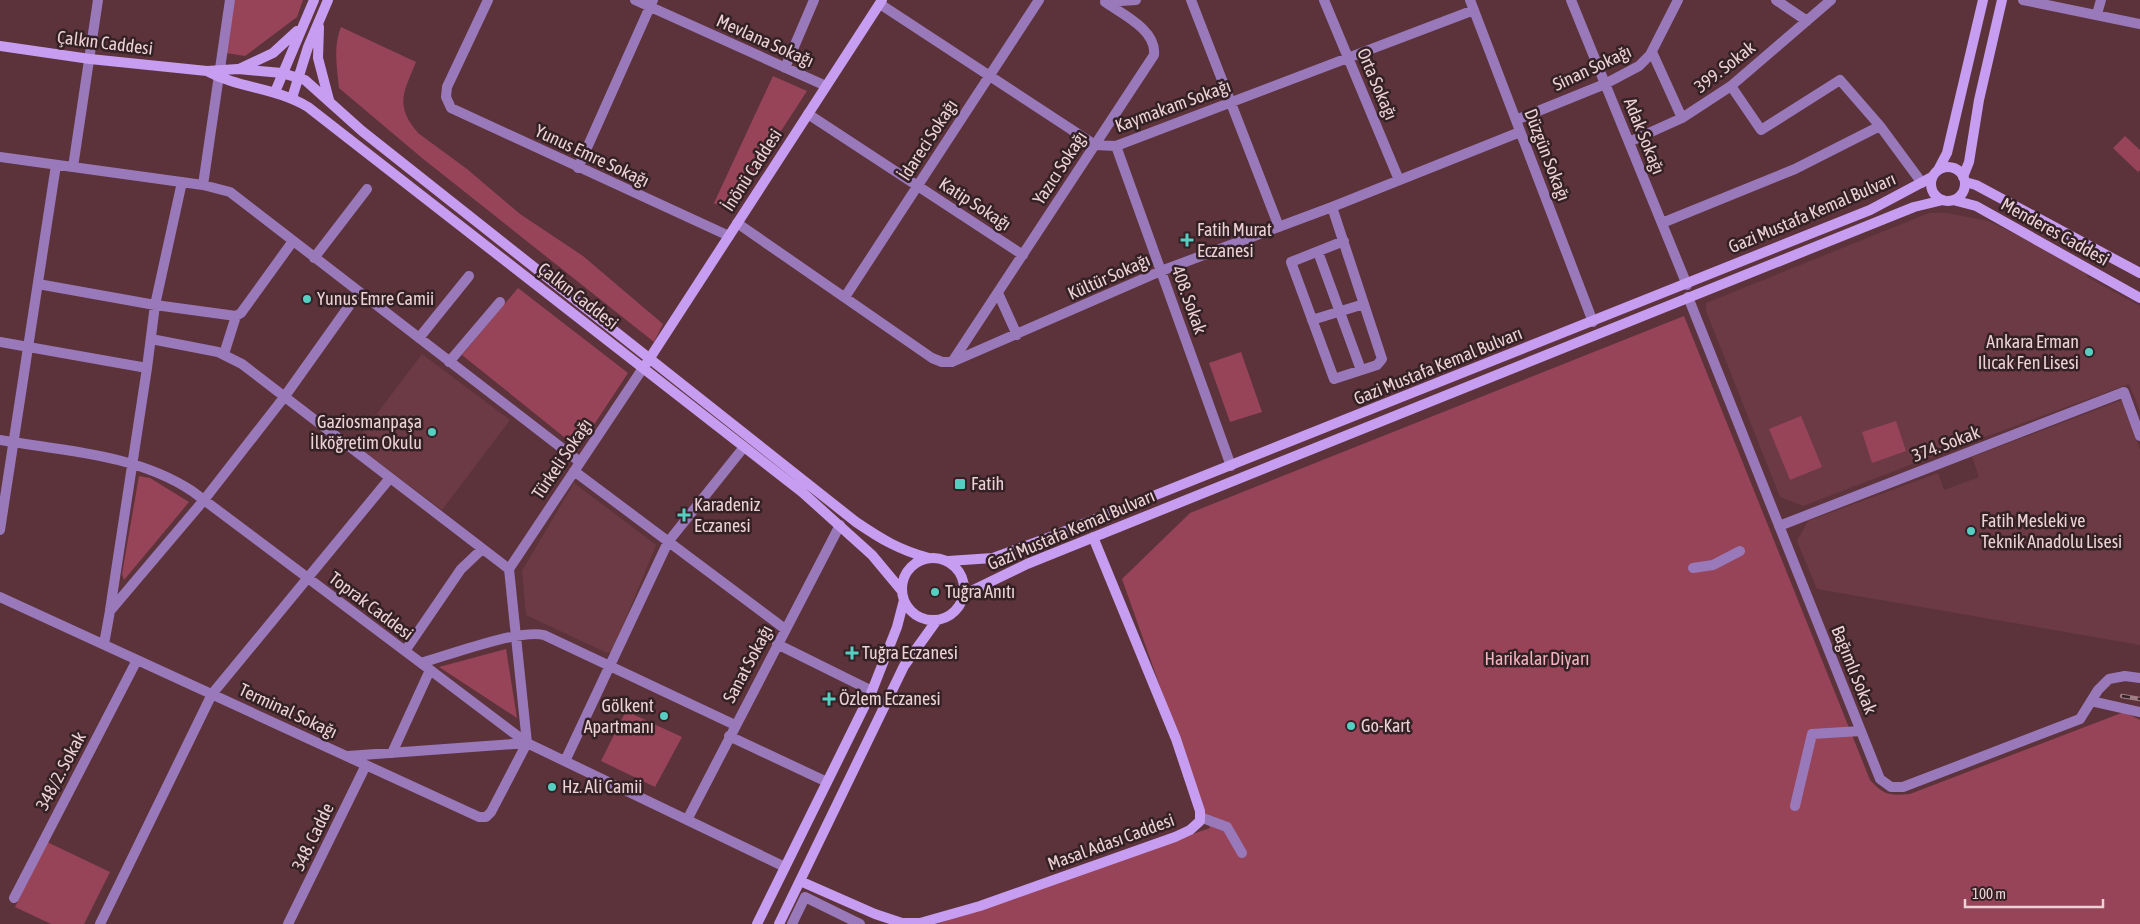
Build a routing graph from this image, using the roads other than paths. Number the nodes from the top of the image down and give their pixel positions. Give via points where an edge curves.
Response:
1 (98, 0) edge
2 (230, 0) edge
3 (314, 0) edge
4 (328, 0) edge
5 (488, 0) edge
6 (635, 0) edge
7 (814, 0) edge
8 (1039, 0) edge
9 (1136, 0) edge
10 (1191, 0) edge
11 (1324, 0) edge
12 (1470, 0) edge
13 (1570, 0) edge
14 (1678, 0) edge
15 (1776, 0) edge
16 (1831, 0) edge
17 (1983, 0) edge
18 (2002, 0) edge
19 (2023, 0) edge
20 (2101, 0) edge
21 (1104, 1) edge
22 (881, 2) edge
23 (652, 3) edge
24 (1474, 10) junction
25 (2097, 14) junction
26 (319, 19) junction
27 (1807, 21) junction
28 (2140, 24) edge
29 (300, 29) junction
30 (0, 46) edge
31 (1652, 52) junction
32 (1348, 58) junction
33 (90, 59) junction
34 (785, 68) junction
35 (238, 69) junction
36 (282, 73) junction
37 (220, 74) junction
38 (989, 76) junction
39 (298, 78) junction
40 (1605, 84) junction
41 (826, 86) junction
42 (1731, 86) junction
43 (274, 92) junction
44 (292, 98) junction
45 (329, 100) junction
46 (1231, 102) junction
47 (808, 114) junction
48 (1682, 118) junction
49 (1516, 120) junction
50 (1880, 126) junction
51 (1520, 132) junction
52 (1629, 142) junction
53 (1095, 145) junction
54 (1116, 146) junction
55 (0, 157) edge
56 (56, 165) junction
57 (73, 167) junction
58 (578, 168) junction
59 (1935, 173) junction
60 (1399, 180) junction
61 (1964, 180) junction
62 (182, 182) junction
63 (1922, 183) junction
64 (203, 185) junction
65 (918, 186) junction
66 (367, 189) dead end
67 (1948, 200) junction
68 (1332, 207) junction
69 (737, 223) junction
70 (1662, 223) junction
71 (1279, 227) junction
72 (729, 236) junction
73 (1344, 241) junction
74 (294, 242) junction
75 (1318, 252) junction
76 (1023, 255) junction
77 (314, 258) junction
78 (1161, 272) junction
79 (2140, 273) edge
80 (469, 276) dead end
81 (38, 284) junction
82 (1687, 284) junction
83 (359, 292) junction
84 (998, 293) junction
85 (845, 297) junction
86 (1688, 297) junction
87 (2140, 298) edge
88 (500, 302) dead end
89 (1364, 304) junction
90 (155, 305) junction
91 (1340, 311) junction
92 (236, 316) junction
93 (1312, 320) junction
94 (1593, 322) junction
95 (1017, 335) junction
96 (419, 338) junction
97 (151, 339) junction
98 (0, 342) edge
99 (28, 347) junction
100 (224, 354) junction
101 (649, 358) junction
102 (449, 362) junction
103 (952, 362) junction
104 (147, 368) junction
105 (643, 368) junction
106 (1361, 370) junction
107 (285, 396) junction
108 (2140, 436) edge
109 (0, 440) edge
110 (14, 442) junction
111 (744, 447) junction
112 (134, 464) junction
113 (1231, 466) junction
114 (577, 467) junction
115 (390, 478) junction
116 (204, 500) junction
117 (840, 525) junction
118 (1779, 526) junction
119 (0, 530) edge
120 (1093, 537) junction
121 (668, 542) junction
122 (481, 550) junction
123 (1740, 551) dead end
124 (928, 558) junction
125 (948, 561) junction
126 (1693, 568) dead end
127 (509, 569) junction
128 (307, 578) junction
129 (965, 594) junction
130 (903, 596) junction
131 (1, 599) edge
132 (110, 611) junction
133 (936, 620) junction
134 (785, 630) junction
135 (516, 636) junction
136 (104, 644) junction
137 (777, 644) junction
138 (405, 651) junction
139 (138, 660) junction
140 (421, 663) junction
141 (610, 666) junction
142 (430, 670) junction
143 (2140, 678) edge
144 (872, 691) junction
145 (212, 694) junction
146 (2091, 701) junction
147 (2140, 712) edge
148 (735, 725) junction
149 (1861, 731) junction
150 (729, 736) junction
151 (527, 743) junction
152 (392, 753) junction
153 (346, 756) junction
154 (565, 762) junction
155 (366, 765) junction
156 (827, 782) junction
157 (1795, 806) dead end
158 (1200, 817) junction
159 (687, 820) junction
160 (1242, 852) dead end
161 (785, 867) junction
162 (800, 881) junction
163 (14, 898) dead end
164 (100, 924) edge
165 (288, 924) edge
166 (757, 924) edge
167 (779, 924) edge
168 (792, 924) edge
169 (860, 924) edge

1 - 33 street
2 - 37 street
3 - 29 main road
4 - 26 main road
5 - 58 street, Yunus Emre Sokağı via 447,87 446,99 456,111
6 - 23 street, Mevlana Sokağı
7 - 34 street
8 - 38 street, İdareci Sokağı
9 - 21 street
10 - 46 street
11 - 32 street, Orta Sokağı
12 - 24 street, Düzgün Sokağı
13 - 40 street, Adak Sokağı
14 - 31 street, Sinan Sokağı
15 - 27 street
16 - 27 street, 399. Sokak
17 - 59 main road via 1947,153
18 - 61 main road
19 - 25 street
20 - 25 street
21 - 53 street, Yazıcı Sokağı via 1146,31 1154,52
22 - 38 street, Kaymakam Sokağı
22 - 41 main road, İnönü Caddesi
23 - 34 street, Mevlana Sokağı
23 - 58 street
24 - 32 street, Kaymakam Sokağı
24 - 49 street, Düzgün Sokağı
25 - 28 street
26 - 39 main road
26 - 45 main road via 318,58
27 - 42 street, 399. Sokak
29 - 35 main road, Çalkın Caddesi via 273,53
29 - 36 main road
30 - 33 main road, Çalkın Caddesi
31 - 40 street, Sinan Sokağı via 1639,66
31 - 48 street
32 - 46 street, Kaymakam Sokağı
32 - 60 street, Orta Sokağı
33 - 37 main road, Çalkın Caddesi
33 - 57 street
34 - 41 street, Mevlana Sokağı
35 - 36 main road, Çalkın Caddesi
35 - 37 main road, Çalkın Caddesi
36 - 39 main road, Çalkın Caddesi
36 - 43 main road
37 - 43 main road, Çalkın Caddesi via 229,82
37 - 64 street
38 - 53 street, Kaymakam Sokağı
38 - 65 street, İdareci Sokağı
39 - 44 main road
39 - 45 main road, Çalkın Caddesi
40 - 49 street, Sinan Sokağı
40 - 52 street, Adak Sokağı
41 - 47 main road, İnönü Caddesi
42 - 48 street, 399. Sokak
42 - 50 street via 1761,130 1840,80
43 - 44 main road, Çalkın Caddesi
44 - 105 main road, Çalkın Caddesi via 328,122
45 - 101 main road, Çalkın Caddesi via 362,131
46 - 54 street, Kaymakam Sokağı
46 - 71 street
47 - 65 street, Katip Sokağı
47 - 69 main road, İnönü Caddesi
48 - 52 street, 399. Sokak
49 - 51 street, Düzgün Sokağı
50 - 63 street
50 - 70 street via 1795,169
51 - 60 street, Kültür Sokağı
51 - 94 street, Düzgün Sokağı
52 - 70 street, Adak Sokağı
53 - 54 street, Kaymakam Sokağı
53 - 76 street, Yazıcı Sokağı
54 - 78 street, 408. Sokak
55 - 56 street
56 - 57 street
56 - 81 street
57 - 62 street
58 - 72 street, Yunus Emre Sokağı
59 - 61 main road via 1953,168
59 - 63 main road, Gazi Mustafa Kemal Bulvarı
59 - 67 main road via 1932,191
60 - 68 street, Kültür Sokağı
61 - 67 main road via 1963,191
61 - 79 main road, Menderes Caddesi
62 - 64 street
62 - 90 street
63 - 82 main road, Gazi Mustafa Kemal Bulvarı via 1870,210
64 - 74 street via 235,195
65 - 76 street, Katip Sokağı
65 - 85 street, İdareci Sokağı
66 - 77 street
67 - 86 main road, Gazi Mustafa Kemal Bulvarı via 1914,207
67 - 87 main road, Menderes Caddesi via 1976,206
68 - 71 street, Kültür Sokağı
68 - 73 street
69 - 72 main road, İnönü Caddesi
69 - 85 street
70 - 82 street, Adak Sokağı
71 - 78 street, Kültür Sokağı
72 - 101 main road, İnönü Caddesi
73 - 75 street
73 - 89 street
74 - 77 street
74 - 92 street
75 - 91 street
75 - 93 street via 1291,262
76 - 84 street, Yazıcı Sokağı
77 - 83 street
78 - 95 street, Kültür Sokağı
78 - 113 street, 408. Sokak
80 - 96 street
81 - 90 street
81 - 99 street
82 - 94 main road, Gazi Mustafa Kemal Bulvarı
83 - 96 street
83 - 107 street
84 - 95 street
84 - 103 street, Yazıcı Sokağı
85 - 103 street via 932,358
86 - 118 street, Bağımlı Sokak
86 - 120 main road, Gazi Mustafa Kemal Bulvarı
88 - 102 street
89 - 91 street
89 - 106 street via 1382,359 1377,365
90 - 92 street
90 - 97 street
91 - 93 street
91 - 106 street
92 - 100 street
93 - 106 street via 1334,379
94 - 113 main road, Gazi Mustafa Kemal Bulvarı
95 - 103 street, Kültür Sokağı
96 - 102 street
97 - 100 street
97 - 104 street
98 - 99 street
99 - 104 street
99 - 110 street
100 - 107 street
101 - 105 main road, İnönü Caddesi
101 - 124 main road, Çalkın Caddesi via 856,522 885,542
102 - 114 street
104 - 112 street
105 - 111 main road, Çalkın Caddesi
105 - 114 street, Türkeli Sokağı
107 - 115 street
107 - 116 street
108 - 118 street, 374. Sokak via 2124,392
109 - 110 street, Toprak Caddesi
110 - 112 street, Toprak Caddesi
110 - 119 street
111 - 117 main road, Çalkın Caddesi
111 - 121 street
112 - 116 street, Toprak Caddesi via 168,476
112 - 132 street
113 - 125 main road, Gazi Mustafa Kemal Bulvarı via 993,558
114 - 121 street
114 - 127 street, Türkeli Sokağı
115 - 122 street
115 - 128 street
116 - 128 street, Toprak Caddesi
116 - 132 street
117 - 130 main road, Çalkın Caddesi via 872,556
117 - 134 street, Sanat Sokağı
118 - 149 street, Bağımlı Sokak
120 - 129 main road, Gazi Mustafa Kemal Bulvarı
120 - 158 main road, Masal Adası Caddesi via 1176,739
121 - 134 street
121 - 141 street
122 - 127 street
122 - 138 street via 460,568
123 - 126 street via 1713,565
124 - 125 main road
124 - 130 main road via 911,566 906,573
125 - 129 main road via 962,575
127 - 135 street
128 - 138 street, Toprak Caddesi
128 - 145 street
129 - 133 main road via 956,611
130 - 133 main road via 916,615
130 - 144 main road via 897,627
131 - 136 street, Terminal Sokağı
132 - 136 street
133 - 162 main road via 904,666
134 - 137 street, Sanat Sokağı
135 - 140 street, Toprak Caddesi
135 - 141 street, Toprak Caddesi via 544,635
135 - 151 street
136 - 139 street, Terminal Sokağı
137 - 144 street
137 - 148 street, Sanat Sokağı
138 - 140 street, Toprak Caddesi
139 - 145 street, Terminal Sokağı
139 - 163 street, 348/2. Sokak
140 - 142 street
141 - 148 street, Toprak Caddesi
141 - 154 street
142 - 151 street
142 - 152 street
143 - 146 street, Bağımlı Sokak via 2109,679
144 - 156 main road
145 - 153 street, Terminal Sokağı
145 - 164 street
146 - 147 street
146 - 149 street, Bağımlı Sokak via 2080,719 1903,787 1891,787 1880,779
148 - 150 street, Sanat Sokağı
149 - 157 street via 1812,734
150 - 156 street
150 - 159 street, Sanat Sokağı
151 - 152 street
151 - 154 street
151 - 155 street, Terminal Sokağı via 486,817 479,817
152 - 153 street
153 - 155 street, Terminal Sokağı
154 - 159 street
155 - 165 street, 348. Cadde
156 - 161 main road
158 - 160 street via 1227,827
158 - 162 main road, Masal Adası Caddesi via 1190,830 1175,837 980,906 920,923 902,923 875,914
159 - 161 street
161 - 166 main road
162 - 167 main road
168 - 169 street via 805,897

